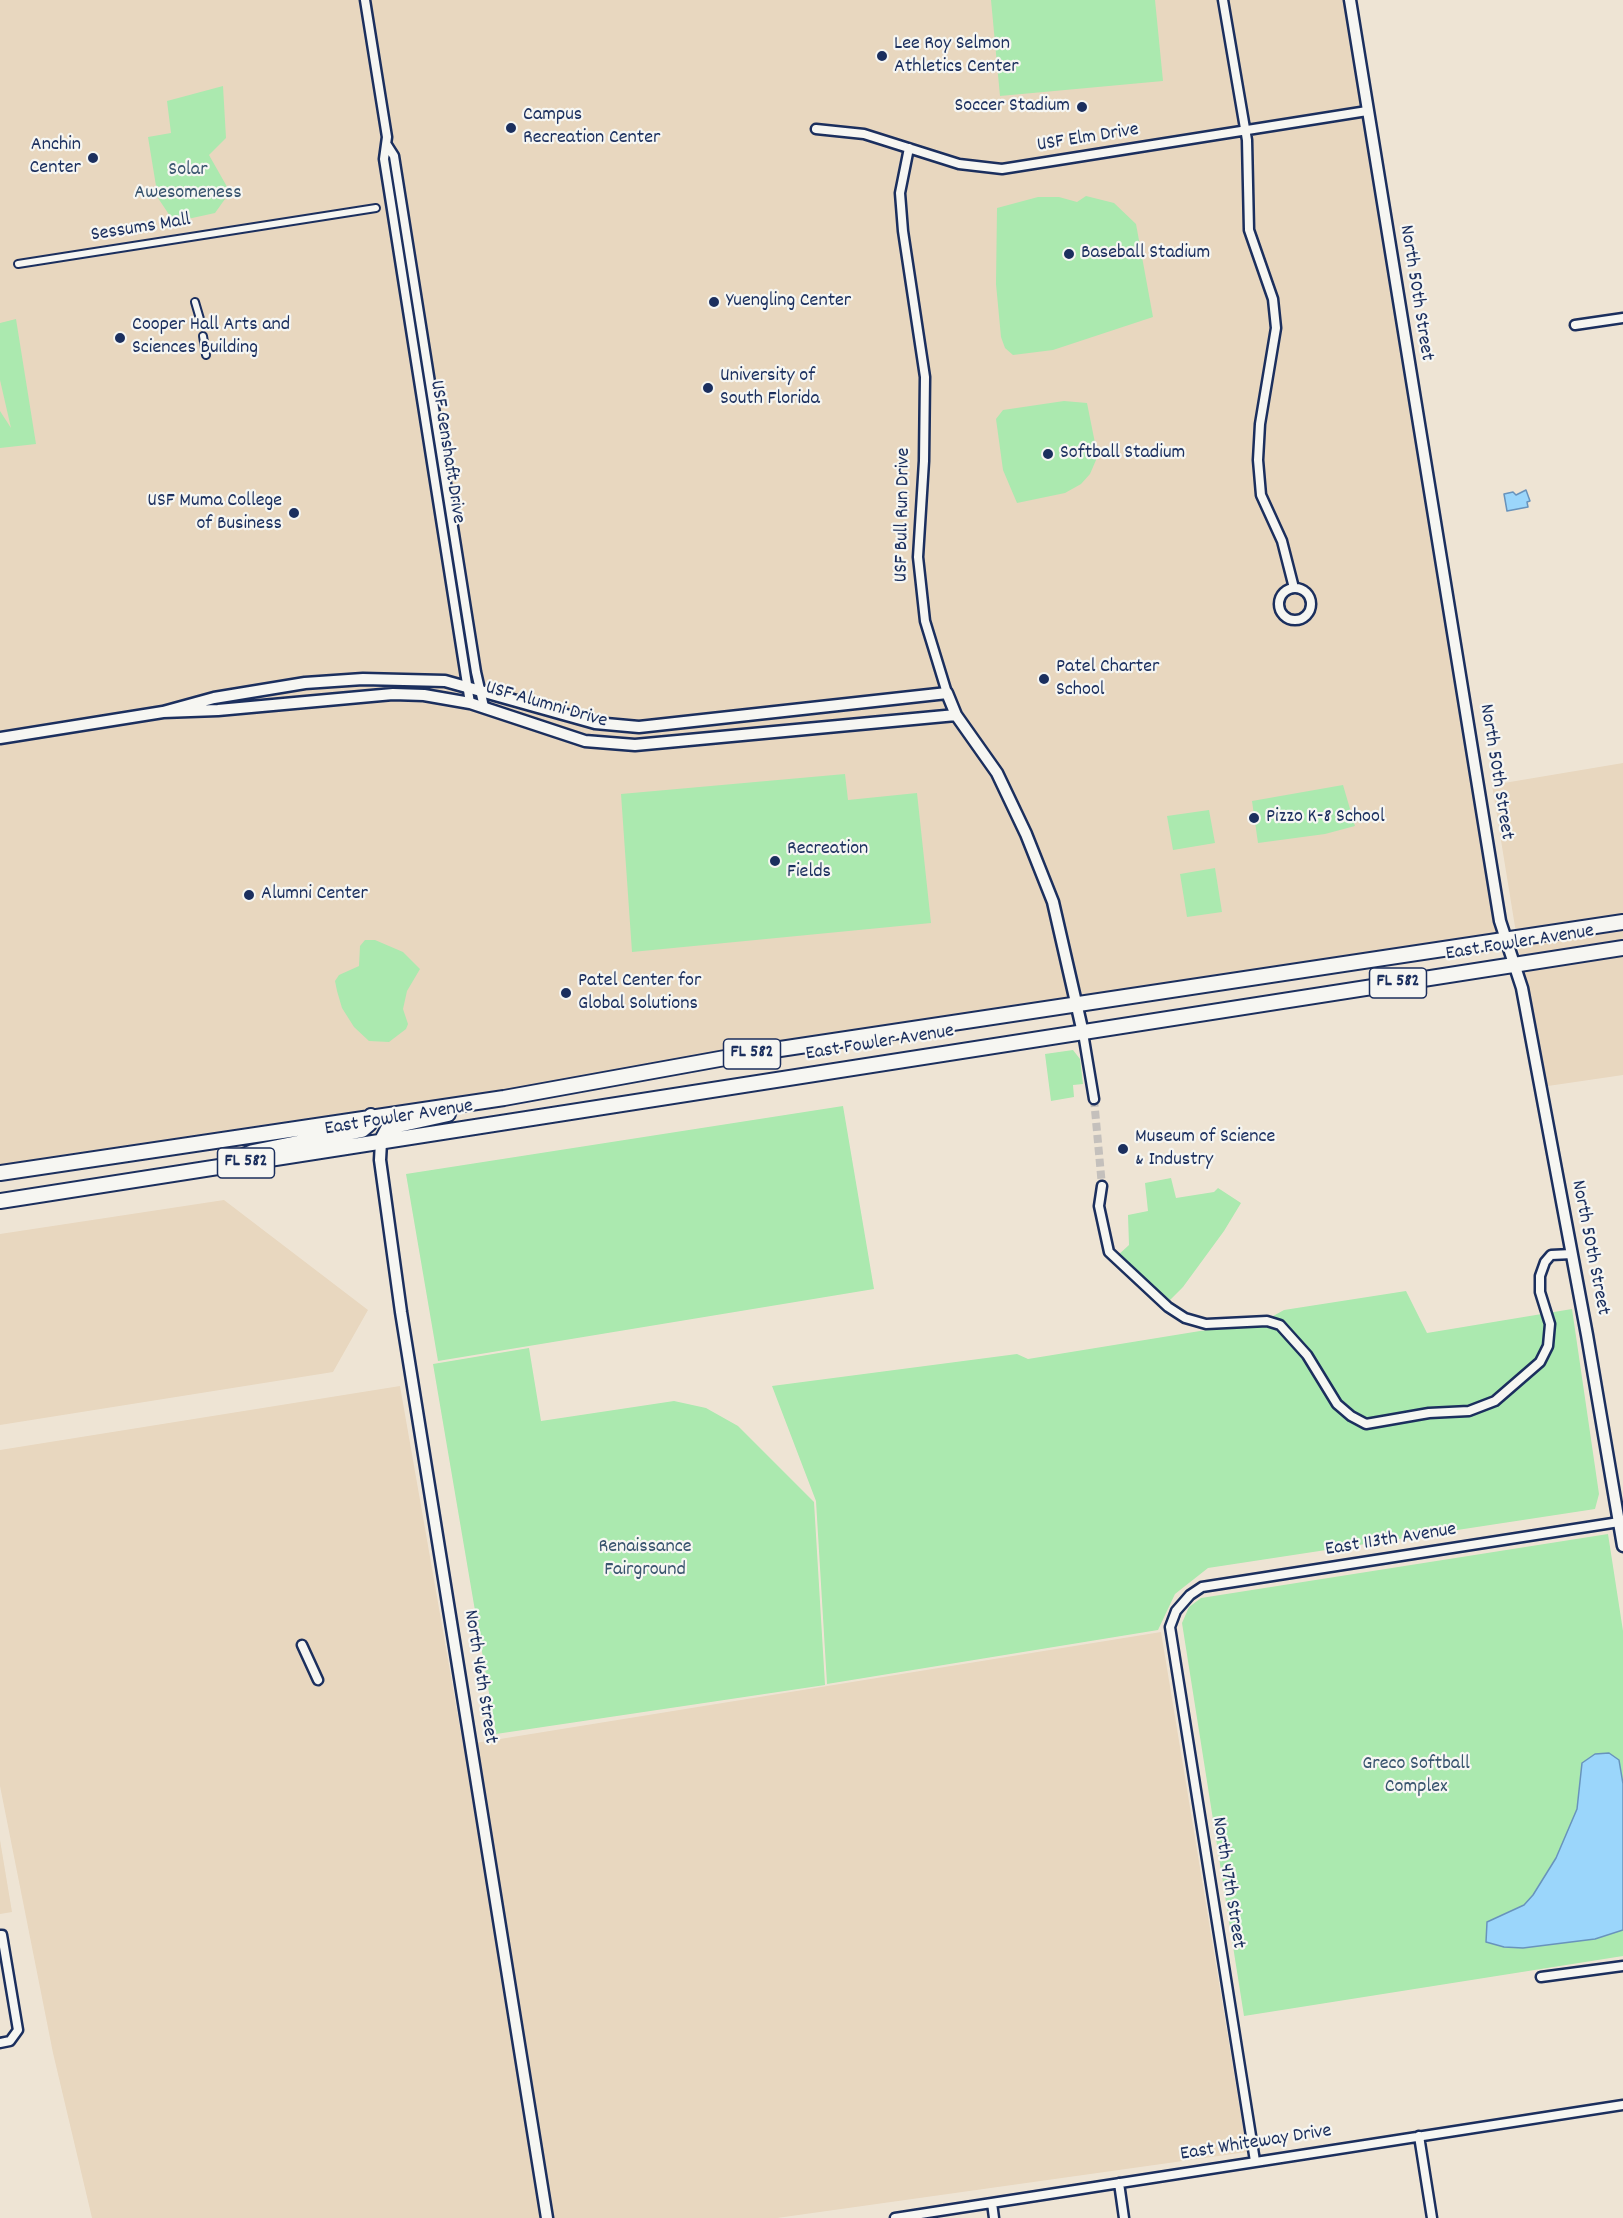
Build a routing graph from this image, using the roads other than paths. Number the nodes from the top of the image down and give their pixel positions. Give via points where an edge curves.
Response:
1 (365, 0) edge
2 (1223, 0) edge
3 (1350, 0) edge
4 (1367, 111) junction
5 (816, 129) dead end
6 (1245, 131) junction
7 (387, 145) junction
8 (909, 148) junction
9 (376, 208) dead end
10 (18, 264) dead end
11 (195, 302) dead end
12 (1623, 318) edge
13 (200, 319) dead end
14 (1575, 326) dead end
15 (202, 336) dead end
16 (206, 355) dead end
17 (1294, 588) dead end
18 (467, 686) junction
19 (479, 689) junction
20 (947, 693) junction
21 (470, 703) junction
22 (483, 707) junction
23 (163, 712) junction
24 (956, 715) junction
25 (0, 738) edge
26 (1623, 922) edge
27 (1505, 941) junction
28 (1623, 947) edge
29 (1516, 964) junction
30 (1078, 1003) junction
31 (1083, 1033) junction
32 (504, 1098) junction
33 (1094, 1099) tunnel mouth
34 (371, 1116) junction
35 (381, 1142) junction
36 (225, 1166) junction
37 (0, 1173) edge
38 (1102, 1186) tunnel mouth
39 (0, 1201) edge
40 (1572, 1254) junction
41 (1619, 1522) junction
42 (1623, 1546) edge
43 (1176, 1611) joint
44 (302, 1645) dead end
45 (318, 1680) dead end
46 (0, 1935) edge
47 (1623, 1966) edge
48 (1541, 1977) dead end
49 (0, 2043) edge
50 (1623, 2105) edge
51 (1419, 2136) junction
52 (1255, 2161) junction
53 (1119, 2183) junction
54 (992, 2203) junction
55 (547, 2218) edge
56 (895, 2218) edge
57 (994, 2218) edge
58 (1124, 2218) edge
59 (1432, 2218) edge

1 - 7 street
2 - 6 street
3 - 4 street, North 50th Street
4 - 6 street, USF Elm Drive
4 - 27 street, North 50th Street
5 - 8 street, USF Elm Drive via 864,134
6 - 8 street, USF Elm Drive via 1002,169 959,164
6 - 17 street via 1249,230 1273,298 1276,328 1260,424 1261,495 1282,541
7 - 18 street, USF Genshaft Drive via 384,159
7 - 19 street, USF Genshaft Drive via 394,156
8 - 20 street, USF Bull Run Drive via 900,193 925,377 918,557 925,621
9 - 10 street, Sessums Mall
11 - 13 street
12 - 14 street
15 - 16 street
18 - 19 street, USF Alumni Drive
18 - 21 street, USF Genshaft Drive
18 - 23 street, USF Alumni Drive via 390,678 305,683 214,698
19 - 20 street, USF Alumni Drive via 595,723 639,727
19 - 22 street, USF Genshaft Drive
20 - 24 street, USF Bull Run Drive
21 - 22 street, USF Alumni Drive
21 - 23 street, USF Alumni Drive via 393,694
22 - 24 street, USF Alumni Drive via 585,741 635,745
23 - 25 street, USF Alumni Drive
24 - 30 street, USF Bull Run Drive via 997,773 1026,834 1053,902
26 - 27 main road, East Fowler Avenue / FL 582
27 - 29 street, North 50th Street
27 - 30 main road, East Fowler Avenue / FL 582
28 - 29 main road, East Fowler Avenue / FL 582
29 - 31 main road, East Fowler Avenue / FL 582
29 - 40 street, North 50th Street
30 - 31 street, USF Bull Run Drive
30 - 32 main road, East Fowler Avenue / FL 582 via 747,1054
31 - 33 street
31 - 35 main road, East Fowler Avenue / FL 582
32 - 34 main road, East Fowler Avenue / FL 582
32 - 35 main road via 389,1127
34 - 36 main road via 363,1130 253,1152
34 - 37 main road, East Fowler Avenue / FL 582
35 - 36 main road, East Fowler Avenue / FL 582
35 - 55 street, North 46th Street via 380,1160 401,1312
36 - 39 main road, East Fowler Avenue / FL 582
38 - 40 street via 1099,1206 1109,1252 1168,1307 1185,1318 1206,1324 1267,1321 1280,1325 1307,1355 1337,1404 1366,1424 1429,1413 1468,1412 1495,1401 1540,1362 1548,1346 1550,1324 1540,1292 1540,1276 1551,1255
40 - 41 street, North 50th Street
41 - 42 street, North 50th Street
41 - 43 street, East 113th Avenue via 1202,1587
43 - 52 street, North 47th Street via 1170,1627
44 - 45 street
46 - 49 street via 18,2030 10,2041
47 - 48 street
50 - 51 street, East Whiteway Drive
51 - 52 street, East Whiteway Drive
51 - 59 street
52 - 53 street, East Whiteway Drive
53 - 54 street, East Whiteway Drive
53 - 58 street
54 - 56 street, East Whiteway Drive
54 - 57 street

